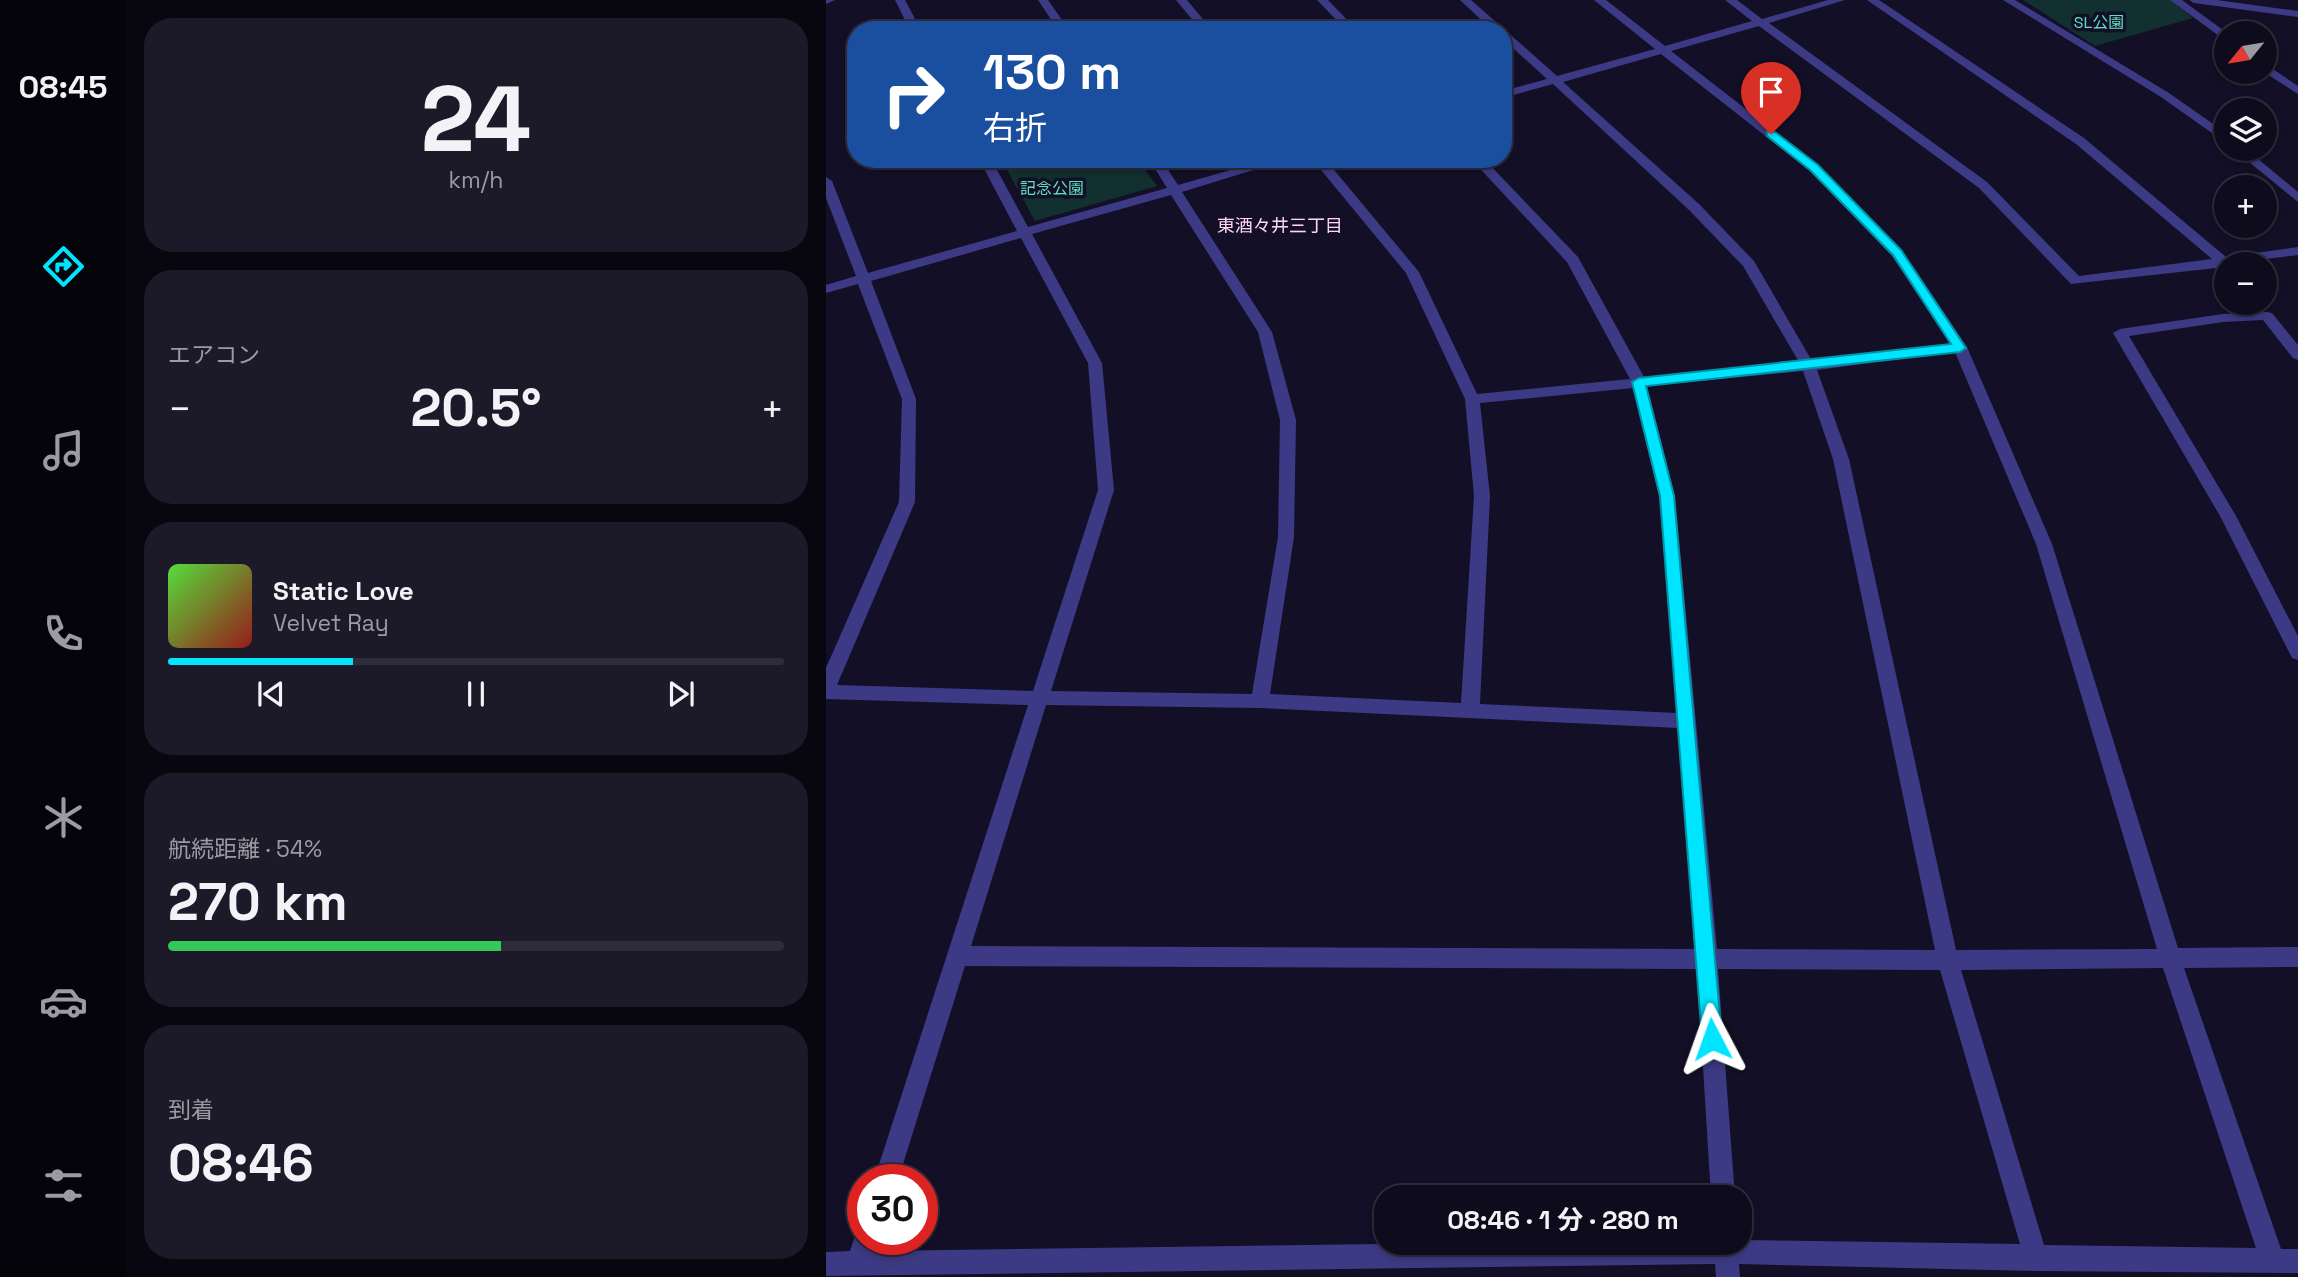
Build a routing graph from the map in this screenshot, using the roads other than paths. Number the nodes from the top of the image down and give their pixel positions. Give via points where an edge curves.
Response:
1 (900, 0) edge
2 (1043, 0) edge
3 (1181, 0) edge
4 (1322, 0) edge
5 (1465, 0) edge
6 (1599, 0) edge
7 (1730, 0) edge
8 (1840, 0) edge
9 (1872, 0) edge
10 (2008, 0) edge
11 (2175, 0) edge
12 (2194, 0) edge
13 (2298, 14) edge
14 (911, 21) edge
15 (1058, 21) edge
16 (1199, 21) edge
17 (1343, 21) edge
18 (1489, 21) edge
19 (1762, 22) junction
20 (2214, 29) edge
21 (1512, 41) edge
22 (1663, 50) junction
23 (2277, 76) edge
24 (1556, 80) junction
25 (2298, 91) edge
26 (1512, 92) edge
27 (2214, 130) edge
28 (2253, 161) edge
29 (990, 168) edge
30 (1161, 168) edge
31 (1252, 168) edge
32 (1325, 168) edge
33 (1486, 168) edge
34 (826, 181) edge
35 (1176, 190) junction
36 (2298, 198) edge
37 (1025, 233) junction
38 (2298, 251) edge
39 (2214, 254) edge
40 (2277, 254) edge
41 (2214, 264) edge
42 (863, 278) junction
43 (826, 289) edge
44 (1960, 348) junction
45 (2298, 355) edge
46 (1808, 366) junction
47 (1639, 382) junction
48 (1472, 399) junction
49 (2298, 653) edge
50 (826, 690) edge
51 (1041, 698) junction
52 (1260, 701) junction
53 (1470, 711) junction
54 (1687, 721) junction
55 (959, 956) junction
56 (2298, 957) edge
57 (2171, 959) junction
58 (1707, 960) junction
59 (1948, 960) junction
60 (891, 1164) edge
61 (1722, 1185) edge
62 (1752, 1248) edge
63 (1436, 1255) edge
64 (1727, 1255) edge
65 (2036, 1259) junction
66 (2272, 1259) junction
67 (2298, 1261) edge
68 (826, 1264) edge
69 (856, 1271) edge
70 (1728, 1277) edge

1 - 14 street
2 - 15 street
3 - 16 street
4 - 17 street
5 - 18 street
6 - 22 street
7 - 19 street
8 - 19 street
9 - 39 street via 2080,141
10 - 27 street via 2165,95
11 - 20 street
12 - 13 street
19 - 22 street
19 - 41 street via 1983,185 2076,281
21 - 24 street
22 - 24 street
22 - 44 street via 1814,168 1897,253
23 - 25 street
24 - 26 street
24 - 46 street via 1749,264
28 - 36 street
29 - 37 street
30 - 35 street
31 - 35 street
32 - 48 street via 1412,272
33 - 47 street via 1573,260
34 - 42 street
35 - 37 street
35 - 52 street via 1265,332 1288,420 1286,537
37 - 42 street
37 - 51 street via 1095,363 1106,490
38 - 40 street
42 - 43 street
42 - 50 street via 909,399 907,502
44 - 46 street
44 - 57 street via 2045,544
45 - 49 street via 2267,316 2120,334 2228,516
46 - 47 street
46 - 59 street via 1841,459
47 - 48 street
47 - 54 street via 1667,496
48 - 53 street via 1482,496
50 - 51 street
51 - 52 street
51 - 55 street
52 - 53 street
53 - 54 street
54 - 58 street
55 - 58 street
55 - 60 street
56 - 57 street
57 - 59 street
57 - 66 street
58 - 59 street
58 - 61 street
59 - 65 street
62 - 65 street
63 - 69 street
64 - 70 street
65 - 66 street
66 - 67 street
68 - 69 street

